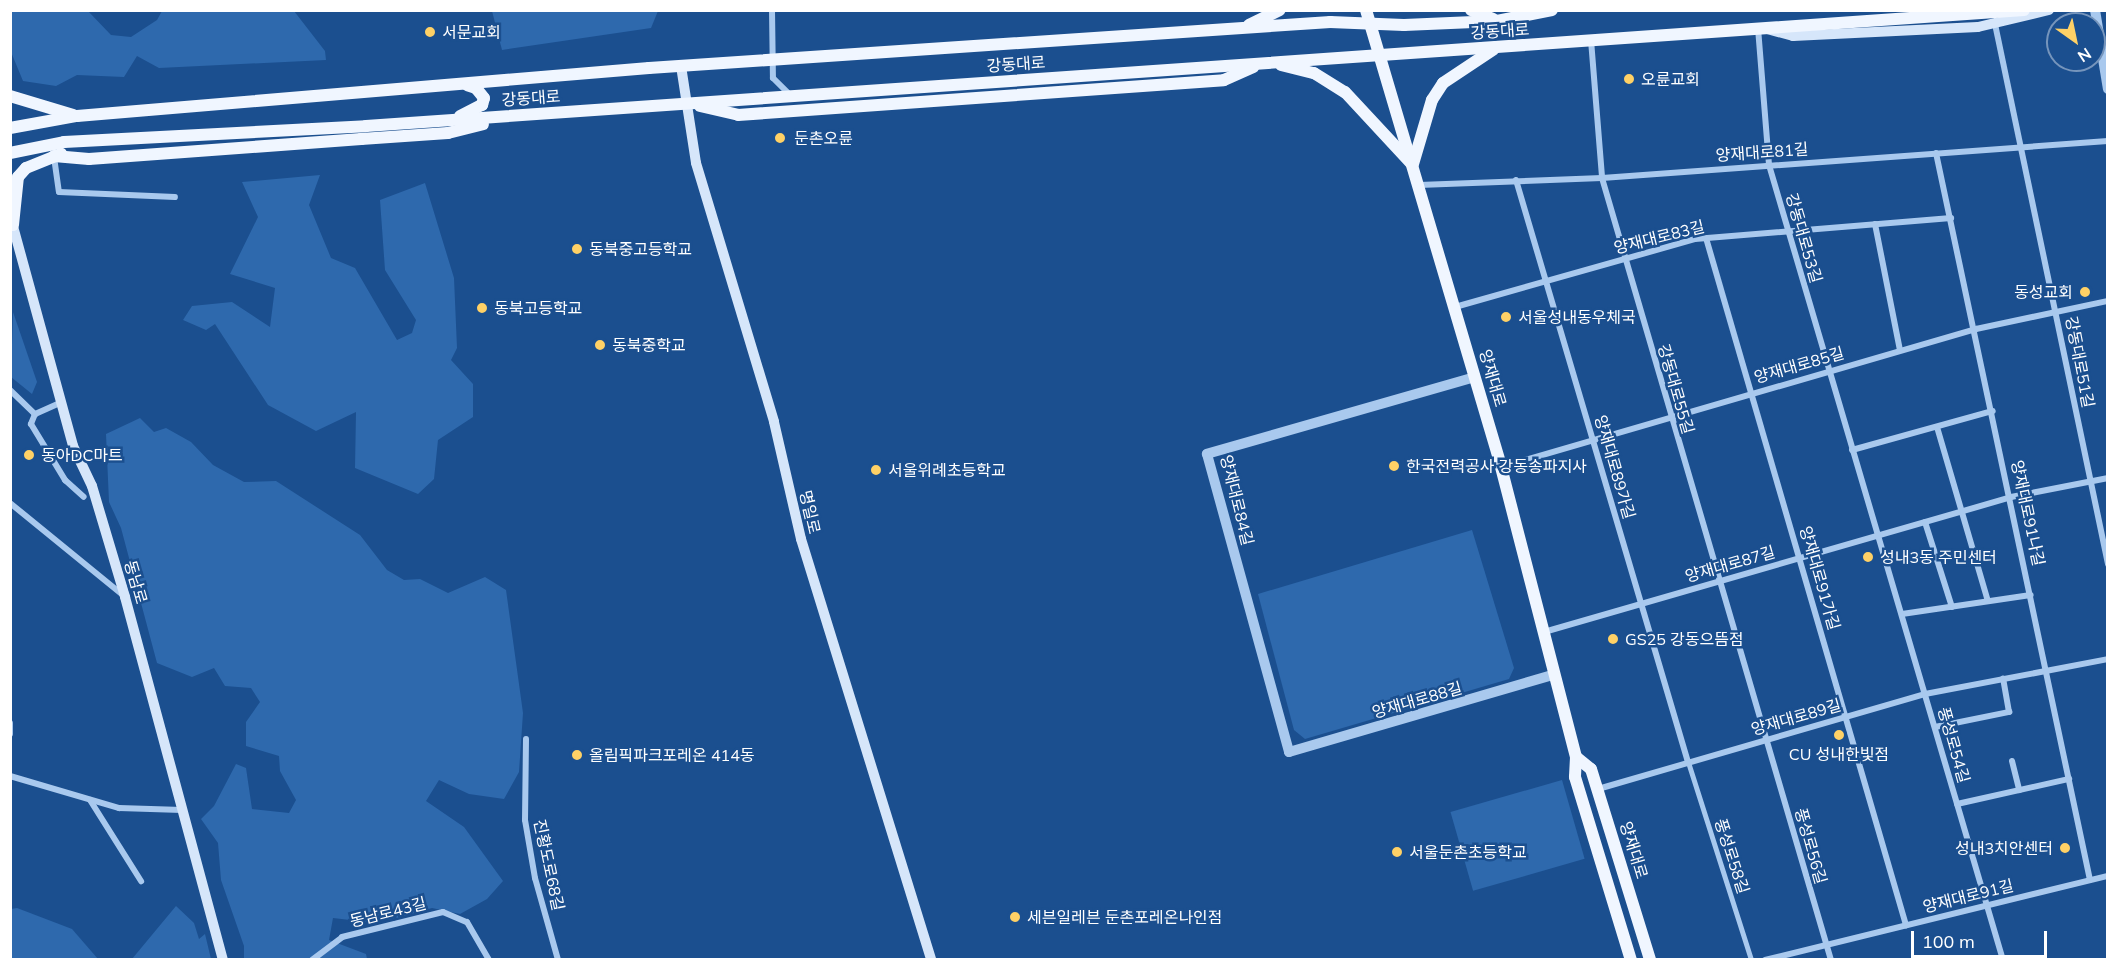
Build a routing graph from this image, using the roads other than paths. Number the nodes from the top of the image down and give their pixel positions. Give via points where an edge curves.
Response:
1 (772, 10) edge
2 (1280, 10) edge
3 (1365, 10) edge
4 (1471, 10) edge
5 (1552, 10) edge
6 (2024, 10) edge
7 (2049, 10) edge
8 (2095, 10) edge
9 (1497, 21) junction
10 (1369, 23) junction
11 (1995, 24) junction
12 (1758, 27) junction
13 (1242, 28) junction
14 (1591, 40) junction
15 (1496, 48) junction
16 (1379, 55) junction
17 (774, 61) junction
18 (1261, 63) junction
19 (681, 66) junction
20 (462, 84) junction
21 (2108, 89) edge
22 (10, 96) edge
23 (791, 96) junction
24 (685, 102) junction
25 (77, 116) junction
26 (513, 116) junction
27 (451, 120) junction
28 (10, 128) edge
29 (113, 140) junction
30 (2108, 141) edge
31 (2020, 147) junction
32 (10, 153) edge
33 (1936, 153) junction
34 (54, 156) junction
35 (1413, 165) junction
36 (1769, 165) junction
37 (1602, 178) junction
38 (1516, 180) junction
39 (1419, 185) junction
40 (175, 198) dead end
41 (1951, 218) junction
42 (1875, 224) junction
43 (12, 225) edge
44 (1788, 231) junction
45 (1706, 238) junction
46 (1625, 259) junction
47 (1545, 280) junction
48 (2108, 301) edge
49 (1455, 307) junction
50 (2056, 312) junction
51 (1976, 329) junction
52 (1900, 350) junction
53 (1827, 371) junction
54 (1475, 377) junction
55 (10, 390) edge
56 (1752, 393) junction
57 (62, 402) junction
58 (1994, 411) junction
59 (35, 414) junction
60 (1670, 417) junction
61 (1937, 427) junction
62 (1592, 440) junction
63 (1852, 450) junction
64 (1501, 467) junction
65 (2108, 478) edge
66 (2090, 481) junction
67 (84, 497) dead end
68 (2011, 497) junction
69 (10, 503) edge
70 (1963, 511) junction
71 (1925, 522) junction
72 (1879, 535) junction
73 (1800, 558) junction
74 (2108, 564) edge
75 (1720, 582) junction
76 (2031, 595) junction
77 (125, 597) junction
78 (1988, 601) junction
79 (1641, 604) junction
80 (1952, 607) junction
81 (1902, 614) junction
82 (1543, 632) junction
83 (2108, 659) edge
84 (2046, 671) junction
85 (1552, 675) junction
86 (2003, 679) junction
87 (1925, 694) junction
88 (1846, 716) junction
89 (10, 723) edge
90 (1935, 727) junction
91 (10, 734) edge
92 (526, 739) dead end
93 (1766, 739) junction
94 (1289, 752) joint
95 (1576, 757) junction
96 (2012, 761) dead end
97 (1688, 762) junction
98 (10, 776) edge
99 (2069, 780) junction
100 (1598, 789) junction
101 (2019, 790) junction
102 (90, 799) junction
103 (1957, 804) junction
104 (182, 810) junction
105 (2108, 876) edge
106 (141, 880) dead end
107 (2090, 880) junction
108 (1987, 905) junction
109 (1906, 925) junction
110 (1826, 944) junction
111 (223, 960) edge
112 (312, 960) edge
113 (489, 960) edge
114 (558, 960) edge
115 (931, 960) edge
116 (1631, 960) edge
117 (1650, 960) edge
118 (1750, 960) edge
119 (1765, 960) edge
120 (1831, 960) edge
121 (2003, 960) edge

1 - 17 street
2 - 13 main road
3 - 10 main road, 양재대로
4 - 9 main road
5 - 9 main road, 강동대로
6 - 12 main road, 강동대로
7 - 11 main road
8 - 21 street
9 - 10 main road, 강동대로
10 - 13 main road, 강동대로
10 - 16 main road, 양재대로
11 - 12 main road via 1793,36
11 - 31 street, 강동대로51길
12 - 14 main road, 강동대로
12 - 36 street, 강동대로53길
13 - 17 main road, 강동대로
14 - 15 main road, 강동대로
14 - 37 street, 강동대로55길
15 - 16 main road, 강동대로
15 - 35 main road via 1443,83 1429,107
16 - 18 main road, 강동대로
16 - 35 main road, 양재대로
17 - 19 main road, 강동대로
17 - 23 street via 772,78
18 - 23 main road, 강동대로
18 - 24 main road via 1224,80 738,115
18 - 35 main road via 1314,74 1345,93
19 - 20 main road, 강동대로
19 - 24 main road, 명일로
20 - 25 main road, 강동대로
20 - 27 main road via 482,92 482,105
22 - 25 main road
23 - 24 main road, 강동대로
24 - 26 main road, 강동대로
24 - 115 main road, 명일로 via 696,163 774,422 801,539
25 - 28 main road, 강동대로
26 - 27 main road, 강동대로
26 - 34 main road via 448,133 89,159
27 - 29 main road, 강동대로
29 - 32 main road, 강동대로 via 64,142
29 - 34 main road
30 - 31 street, 양재대로81길
31 - 33 street, 양재대로81길
31 - 50 street, 강동대로51길
33 - 36 street, 양재대로81길
33 - 41 street, 양재대로91나길
34 - 40 street via 58,192
34 - 43 main road via 26,168 18,177
35 - 39 main road, 양재대로
36 - 37 street, 양재대로81길
36 - 44 street, 강동대로53길
37 - 38 street, 양재대로81길
37 - 46 street, 강동대로55길
38 - 39 street, 양재대로81길
38 - 47 street, 양재대로89가길
39 - 49 main road, 양재대로
41 - 42 street, 양재대로83길
41 - 51 street, 양재대로91나길
42 - 44 street, 양재대로83길
42 - 52 street
43 - 57 main road, 동남로
44 - 45 street, 양재대로83길
44 - 53 street, 강동대로53길
45 - 46 street, 양재대로83길
45 - 56 street, 양재대로91가길
46 - 47 street, 양재대로83길
46 - 60 street, 강동대로55길
47 - 49 street, 양재대로83길
47 - 62 street, 양재대로89가길
48 - 50 street, 양재대로85길
49 - 54 main road, 양재대로
50 - 51 street, 양재대로85길
50 - 66 street, 강동대로51길
51 - 52 street, 양재대로85길
51 - 58 street, 양재대로91나길
52 - 53 street, 양재대로85길
53 - 56 street, 양재대로85길
53 - 63 street, 강동대로53길
54 - 64 main road, 양재대로
54 - 94 street, 양재대로84길 via 1207,453
55 - 59 street
56 - 60 street, 양재대로85길
56 - 73 street, 양재대로91가길
57 - 59 street
57 - 77 main road, 동남로 via 73,446 92,486
58 - 61 street
58 - 68 street, 양재대로91나길
59 - 67 street via 31,424 66,480
60 - 62 street, 양재대로85길
60 - 75 street, 강동대로55길
61 - 63 street
61 - 70 street
62 - 64 street, 양재대로85길
62 - 79 street, 양재대로89가길
63 - 72 street, 강동대로53길
64 - 82 main road, 양재대로
65 - 66 street, 양재대로87길
66 - 68 street, 양재대로87길
66 - 74 street, 강동대로51길
68 - 70 street, 양재대로87길
68 - 76 street, 양재대로91나길
69 - 77 street
70 - 71 street, 양재대로87길
70 - 78 street
71 - 72 street, 양재대로87길
71 - 80 street
72 - 73 street, 양재대로87길
72 - 81 street, 강동대로53길
73 - 75 street, 양재대로87길
73 - 88 street, 양재대로91가길
75 - 79 street, 양재대로87길
75 - 93 street, 강동대로55길
76 - 78 street
76 - 84 street, 양재대로91나길
77 - 104 main road, 동남로
78 - 80 street
79 - 82 street, 양재대로87길
79 - 97 street, 양재대로89가길
80 - 81 street
81 - 87 street, 강동대로53길
82 - 85 main road, 양재대로
83 - 84 street, 양재대로89길
84 - 86 street, 양재대로89길
84 - 99 street, 양재대로91나길
85 - 94 street, 양재대로88길
85 - 95 main road, 양재대로
86 - 87 street, 양재대로89길
86 - 90 street via 2008,712
87 - 88 street, 양재대로89길
87 - 90 street, 풍성로54길
88 - 93 street, 양재대로89길
88 - 109 street, 양재대로91가길
89 - 91 street
90 - 103 street, 풍성로54길
92 - 114 street, 진황도로68길 via 525,820 535,878
93 - 97 street, 양재대로89길
93 - 110 street, 풍성로56길
95 - 100 main road, 양재대로 via 1591,769
95 - 116 main road, 양재대로 via 1575,777
96 - 101 street
97 - 100 street, 양재대로89길
97 - 118 street, 풍성로58길
98 - 102 street
99 - 101 street, 풍성로54길
99 - 107 street, 양재대로91나길
100 - 117 main road, 양재대로
101 - 103 street, 풍성로54길
102 - 104 street via 119,808
102 - 106 street
103 - 108 street, 풍성로54길
104 - 111 main road, 동남로
105 - 107 street, 양재대로91길
107 - 108 street, 양재대로91길
108 - 109 street, 양재대로91길
108 - 121 street, 풍성로54길
109 - 110 street, 양재대로91길
110 - 119 street, 양재대로91길
110 - 120 street, 풍성로56길
112 - 113 street, 동남로43길 via 342,937 443,912 468,922

